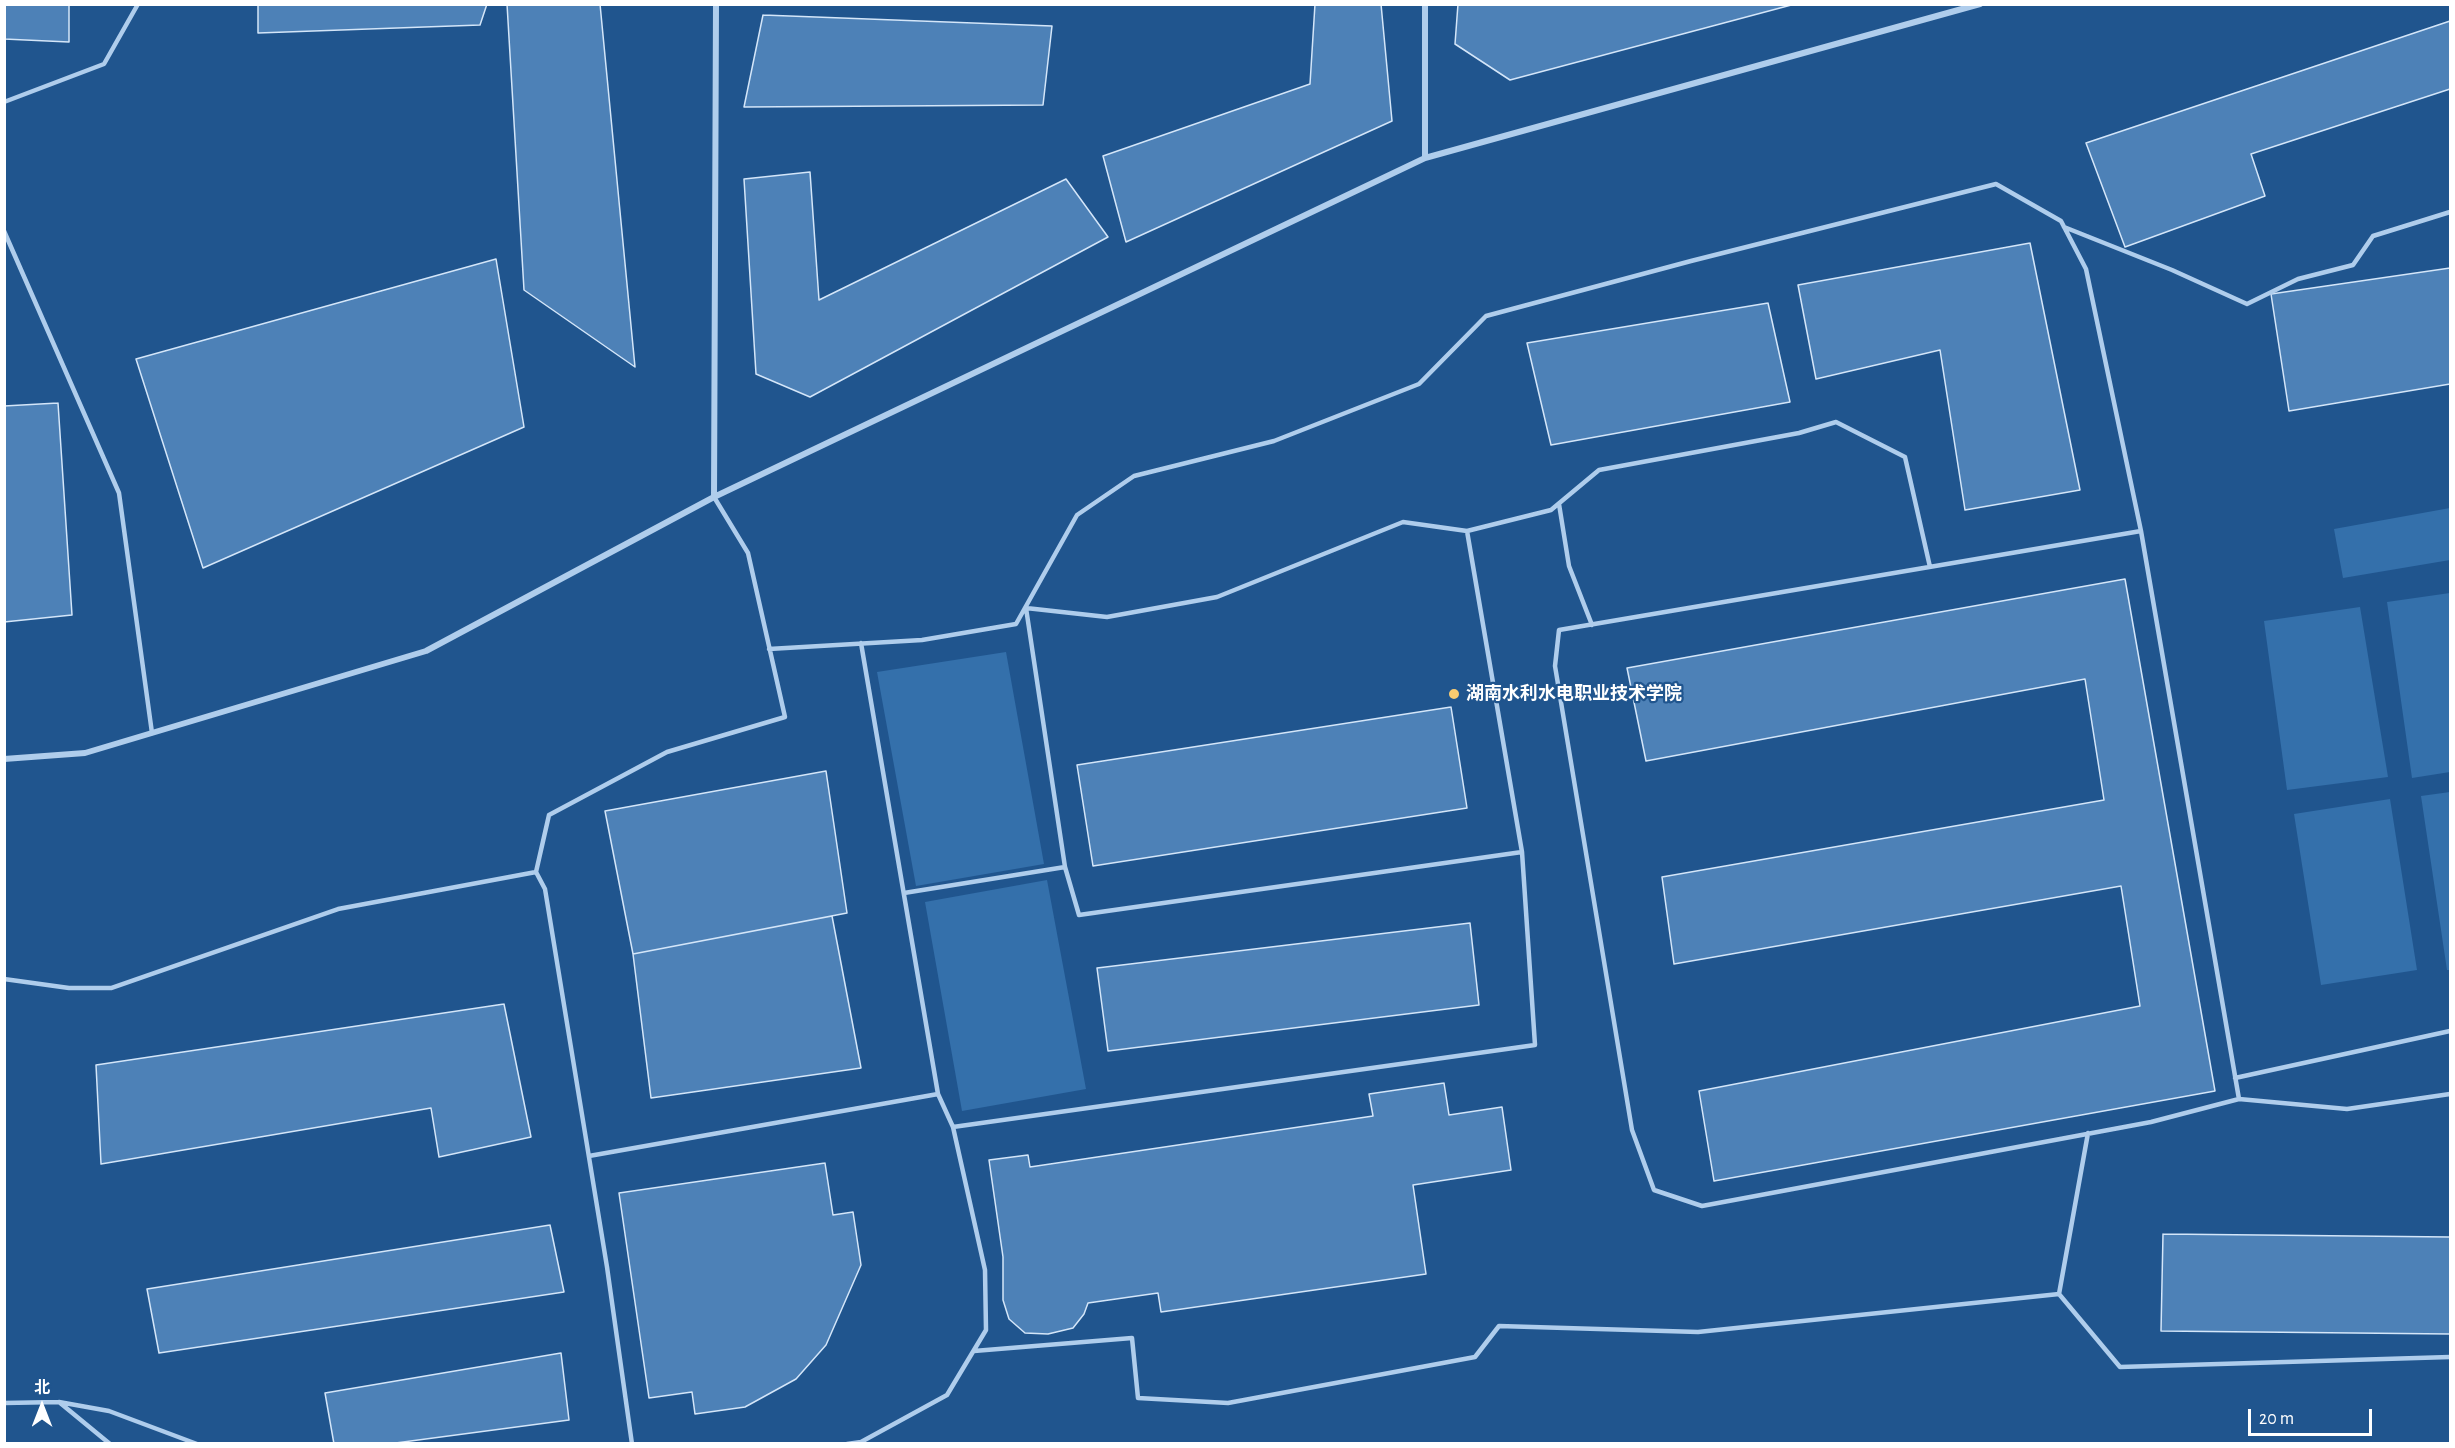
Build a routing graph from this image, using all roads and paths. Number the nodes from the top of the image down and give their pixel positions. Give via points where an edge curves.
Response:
1 (138, 4) edge
2 (716, 4) edge
3 (1425, 4) edge
4 (1980, 4) edge
5 (4, 102) edge
6 (1425, 158) junction
7 (2451, 212) edge
8 (2064, 227) junction
9 (4, 231) edge
10 (714, 497) junction
11 (1559, 504) junction
12 (1467, 531) junction
13 (2141, 531) junction
14 (1930, 567) junction
15 (1026, 608) junction
16 (1592, 625) junction
17 (861, 643) junction
18 (769, 649) junction
19 (152, 733) junction
20 (4, 759) edge
21 (1522, 852) junction
22 (1065, 867) junction
23 (536, 872) junction
24 (904, 893) junction
25 (4, 979) edge
26 (2451, 1031) edge
27 (2235, 1078) junction
28 (938, 1094) junction
29 (2451, 1094) edge
30 (2239, 1099) junction
31 (953, 1127) junction
32 (2088, 1133) junction
33 (588, 1156) junction
34 (2060, 1294) junction
35 (974, 1351) junction
36 (2451, 1357) edge
37 (60, 1402) junction
38 (4, 1403) edge
39 (110, 1443) edge
40 (197, 1443) edge
41 (632, 1443) edge
42 (847, 1443) edge

1 - 5 lane via 104,64
2 - 10 street
3 - 6 street
4 - 6 street
6 - 10 street
7 - 8 lane via 2373,236 2353,265 2298,279 2247,304
8 - 13 lane via 2086,269
8 - 15 lane via 2061,221 1996,184 1486,316 1419,384 1274,441 1134,476 1077,515
9 - 19 lane via 119,493
10 - 18 lane via 748,553
10 - 19 street via 426,651
11 - 12 lane via 1551,510
11 - 14 lane via 1599,470 1799,434 1836,422 1905,457
11 - 16 lane via 1569,566
12 - 15 lane via 1403,522 1217,597 1107,617
12 - 21 lane
13 - 14 lane
13 - 27 lane
14 - 16 lane
15 - 17 lane via 1016,624 922,639
15 - 22 lane
16 - 32 lane via 1559,630 1555,666 1632,1130 1654,1190 1702,1206
17 - 18 lane
17 - 24 lane
18 - 23 lane via 784,717 667,752 549,815
19 - 20 street via 85,753
21 - 22 lane via 1079,915
21 - 31 lane via 1535,1045
22 - 24 lane
23 - 25 lane via 338,909 111,988 69,988
23 - 33 lane via 545,889
24 - 28 lane
26 - 27 lane
27 - 30 lane
28 - 31 lane
28 - 33 lane
29 - 30 lane via 2347,1109
30 - 32 lane via 2151,1122
31 - 35 lane via 986,1270 986,1330
32 - 34 lane
33 - 41 lane
34 - 35 lane via 1698,1332 1499,1326 1474,1357 1228,1403 1138,1398 1132,1338
34 - 36 lane via 2120,1367
35 - 42 lane via 947,1395 861,1442
37 - 38 lane
37 - 39 lane
37 - 40 lane via 109,1411

